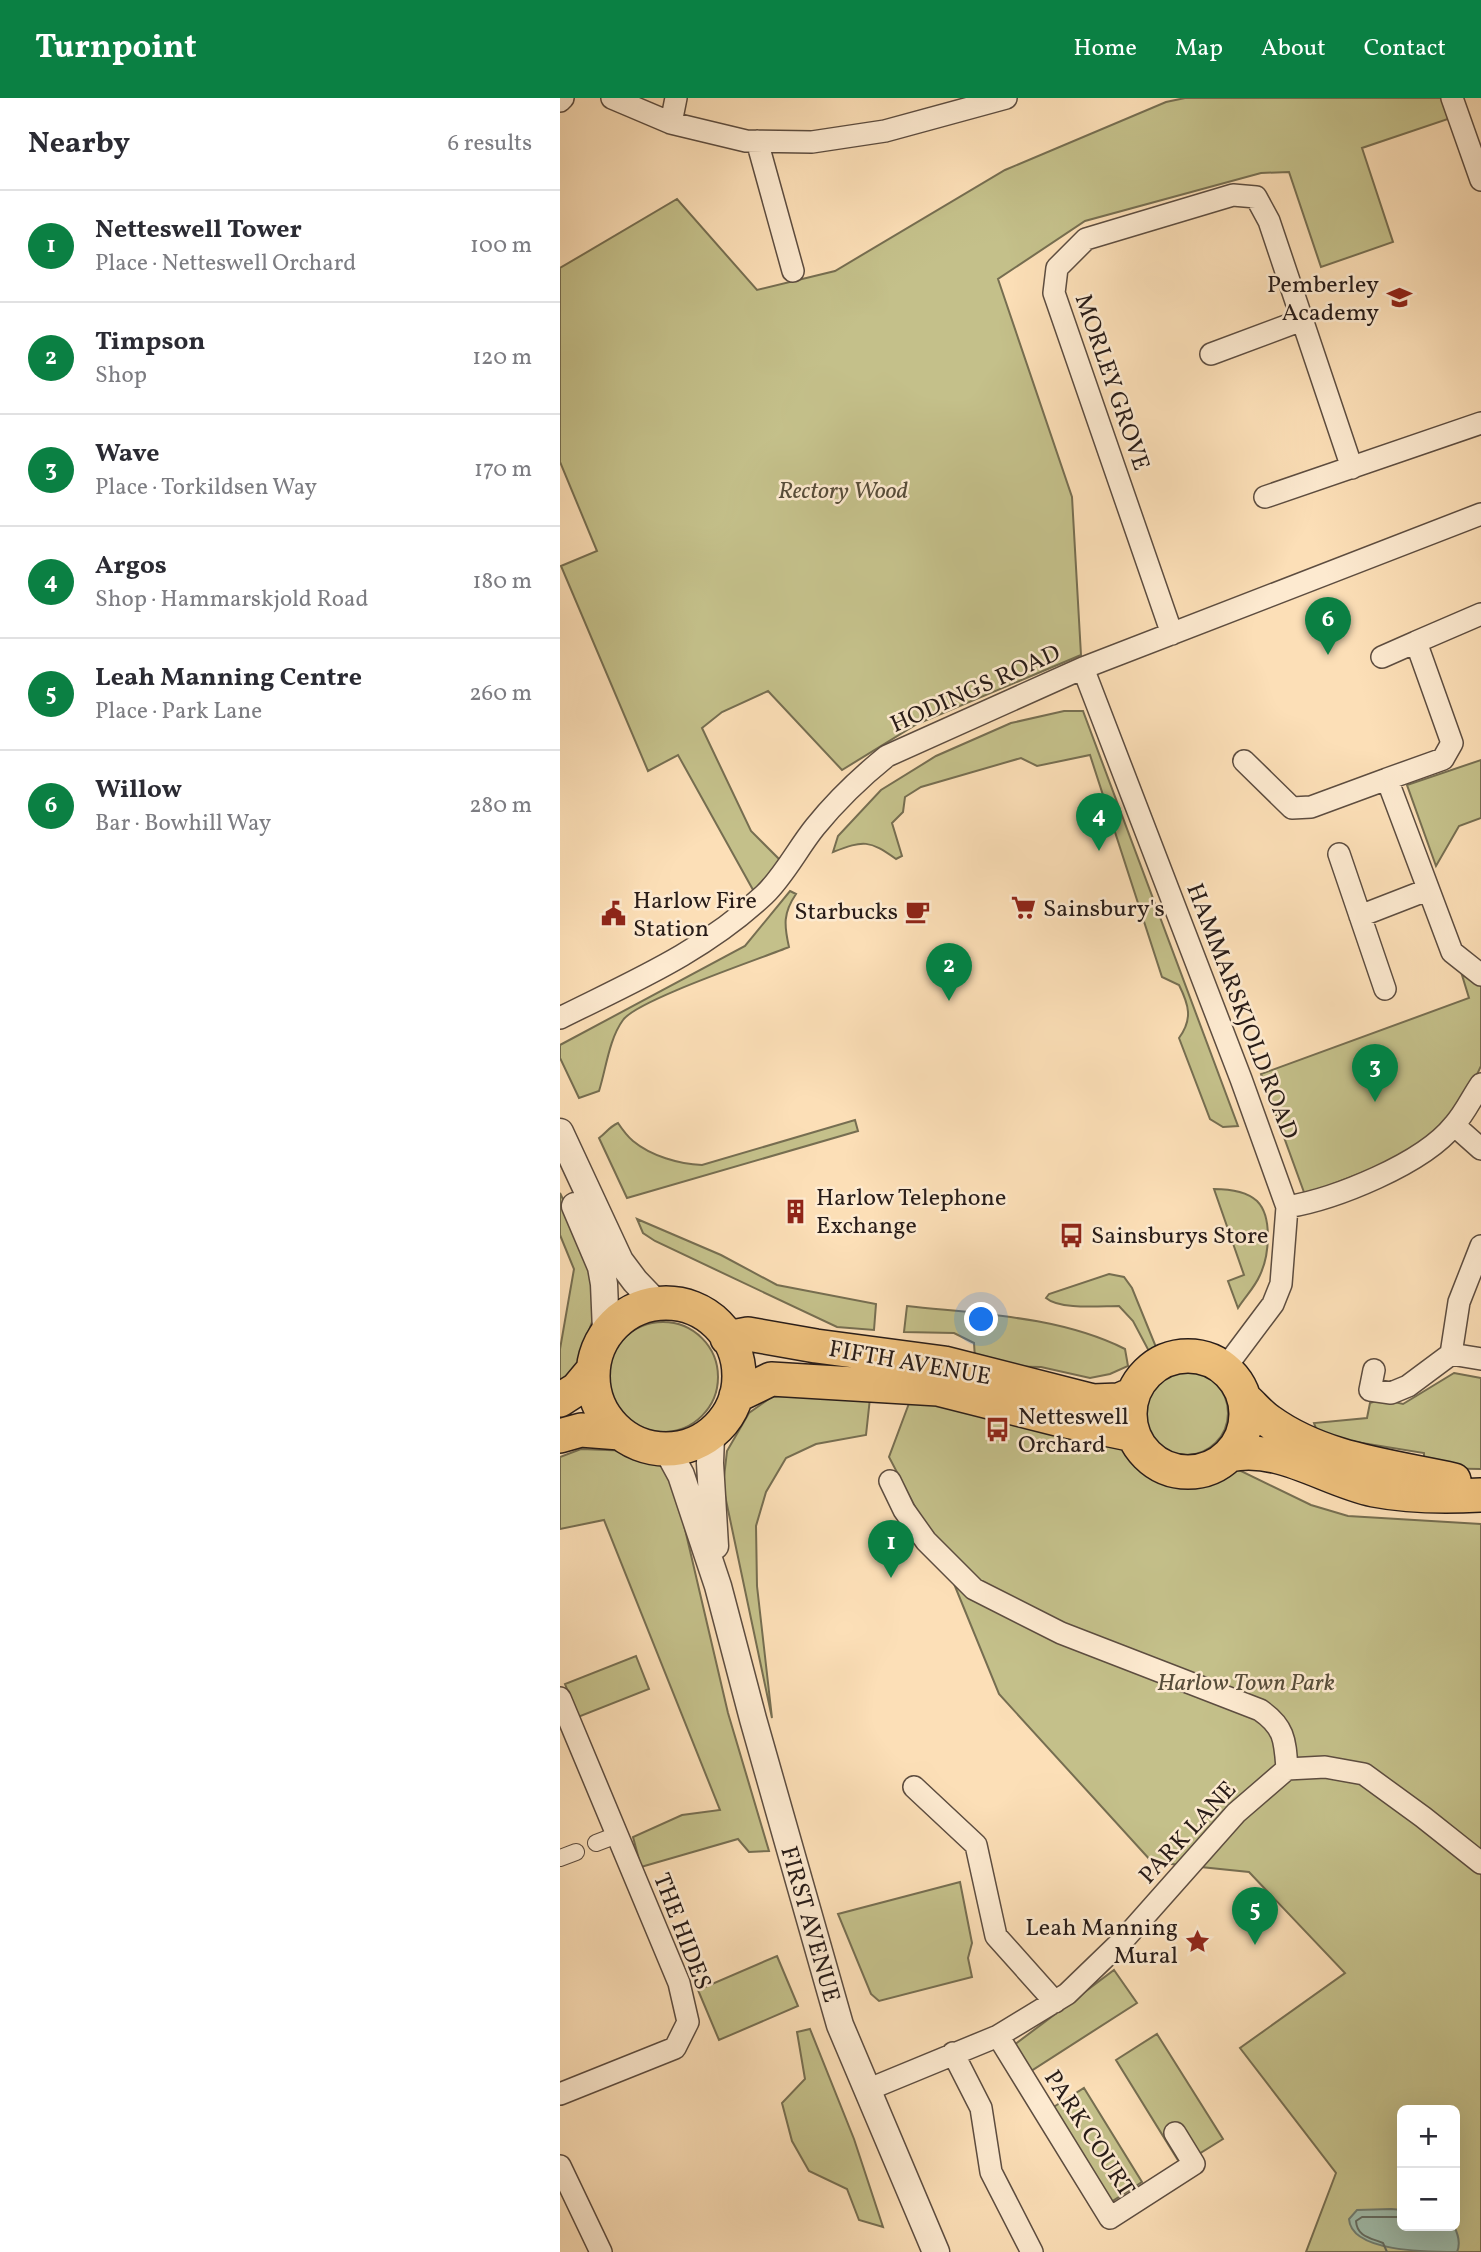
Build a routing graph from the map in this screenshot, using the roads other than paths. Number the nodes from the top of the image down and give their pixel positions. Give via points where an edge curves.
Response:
1 (612, 98) edge
2 (676, 98) edge
3 (1006, 98) edge
4 (1452, 98) edge
5 (671, 123) junction
6 (757, 141) junction
7 (1479, 169) edge
8 (793, 271) dead end
9 (1302, 320) junction
10 (1212, 354) dead end
11 (1481, 424) edge
12 (1352, 468) junction
13 (1265, 497) dead end
14 (1481, 514) edge
15 (1481, 614) edge
16 (1172, 634) junction
17 (1416, 642) junction
18 (1382, 657) dead end
19 (1083, 668) junction
20 (1244, 761) dead end
21 (1387, 779) junction
22 (1339, 854) dead end
23 (1427, 890) junction
24 (1360, 916) junction
25 (1481, 975) edge
26 (1385, 989) dead end
27 (560, 1018) edge
28 (1481, 1084) edge
29 (1454, 1125) junction
30 (560, 1132) edge
31 (1481, 1149) edge
32 (560, 1175) edge
33 (1286, 1207) junction
34 (1481, 1246) edge
35 (657, 1304) junction
36 (606, 1331) junction
37 (727, 1338) junction
38 (1451, 1354) junction
39 (1481, 1359) edge
40 (1225, 1368) junction
41 (1374, 1370) dead end
42 (592, 1371) junction
43 (1133, 1394) junction
44 (736, 1396) junction
45 (1245, 1399) junction
46 (560, 1400) edge
47 (620, 1433) junction
48 (1134, 1435) junction
49 (560, 1436) edge
50 (711, 1436) junction
51 (654, 1448) junction
52 (1229, 1455) junction
53 (890, 1481) dead end
54 (1481, 1486) edge
55 (1481, 1495) edge
56 (718, 1586) junction
57 (560, 1698) edge
58 (1287, 1769) junction
59 (914, 1787) dead end
60 (617, 1835) junction
61 (596, 1843) dead end
62 (576, 1852) dead end
63 (560, 1858) edge
64 (1481, 1863) edge
65 (1055, 2001) junction
66 (998, 2035) junction
67 (953, 2053) junction
68 (867, 2090) junction
69 (560, 2094) edge
70 (1175, 2133) dead end
71 (562, 2175) edge
72 (601, 2252) edge
73 (936, 2252) edge
74 (1032, 2252) edge

1 - 5 street
2 - 5 street
3 - 6 street via 885,131 812,142
4 - 7 street
5 - 6 street
6 - 8 street
9 - 10 street
9 - 12 street, MORLEY GROVE
9 - 16 street, MORLEY GROVE via 1269,220 1256,197 1233,195 1086,239 1057,268 1054,293
11 - 12 street
12 - 13 street
14 - 16 street, HODINGS ROAD
15 - 17 street
16 - 19 street, HODINGS ROAD
17 - 18 street
17 - 21 street via 1452,743 1443,758
19 - 27 street, HODINGS ROAD via 887,756 817,825 767,893 723,931
19 - 33 street, HAMMARSKJOLD ROAD
20 - 21 street via 1292,808 1311,807
21 - 23 street
22 - 24 street
23 - 24 street
23 - 25 street via 1452,952
24 - 26 street
28 - 29 street
29 - 31 street
29 - 33 street via 1410,1162 1314,1202
30 - 35 street via 620,1261
32 - 36 street via 601,1267
33 - 40 street, HAMMARSKJOLD ROAD via 1281,1284 1267,1313
34 - 38 street via 1459,1302
35 - 36 main road via 634,1310
35 - 37 main road via 697,1310
36 - 42 main road
37 - 43 main road, FIFTH AVENUE via 748,1334 944,1363 1093,1401
37 - 44 main road via 737,1360
38 - 39 street
38 - 41 street via 1391,1393 1370,1390
40 - 43 main road via 1200,1356 1176,1356 1145,1375
40 - 45 main road
42 - 46 main road
42 - 47 main road via 597,1401
43 - 48 main road via 1130,1421
44 - 48 main road, FIFTH AVENUE via 771,1378 938,1389
44 - 50 main road
45 - 52 main road via 1245,1429
45 - 54 main road via 1269,1421 1321,1449 1378,1466
47 - 49 main road via 580,1430
47 - 51 main road
48 - 52 main road via 1158,1464 1176,1471 1213,1467
50 - 51 main road via 673,1450
50 - 56 street, FIRST AVENUE
51 - 56 street, FIRST AVENUE via 669,1453 681,1475
52 - 55 main road via 1248,1451 1279,1457 1372,1489 1434,1498
53 - 58 street via 926,1541 974,1589 1061,1633 1260,1710 1274,1720 1285,1740
56 - 68 street, FIRST AVENUE via 810,1924 840,2025
57 - 60 street, THE HIDES
58 - 64 street via 1325,1767 1364,1774
58 - 65 street, PARK LANE via 1236,1813 1126,1937
59 - 65 street via 976,1845 996,1936
60 - 61 street
60 - 69 street, THE HIDES via 680,1983 688,2022 675,2048
62 - 63 street
65 - 66 street, PARK LANE
66 - 67 street, PARK LANE
66 - 70 street, PARK COURT via 1110,2218 1194,2164
67 - 68 street, PARK LANE
67 - 74 street via 981,2108 991,2172
68 - 73 street, FIRST AVENUE
71 - 72 street

